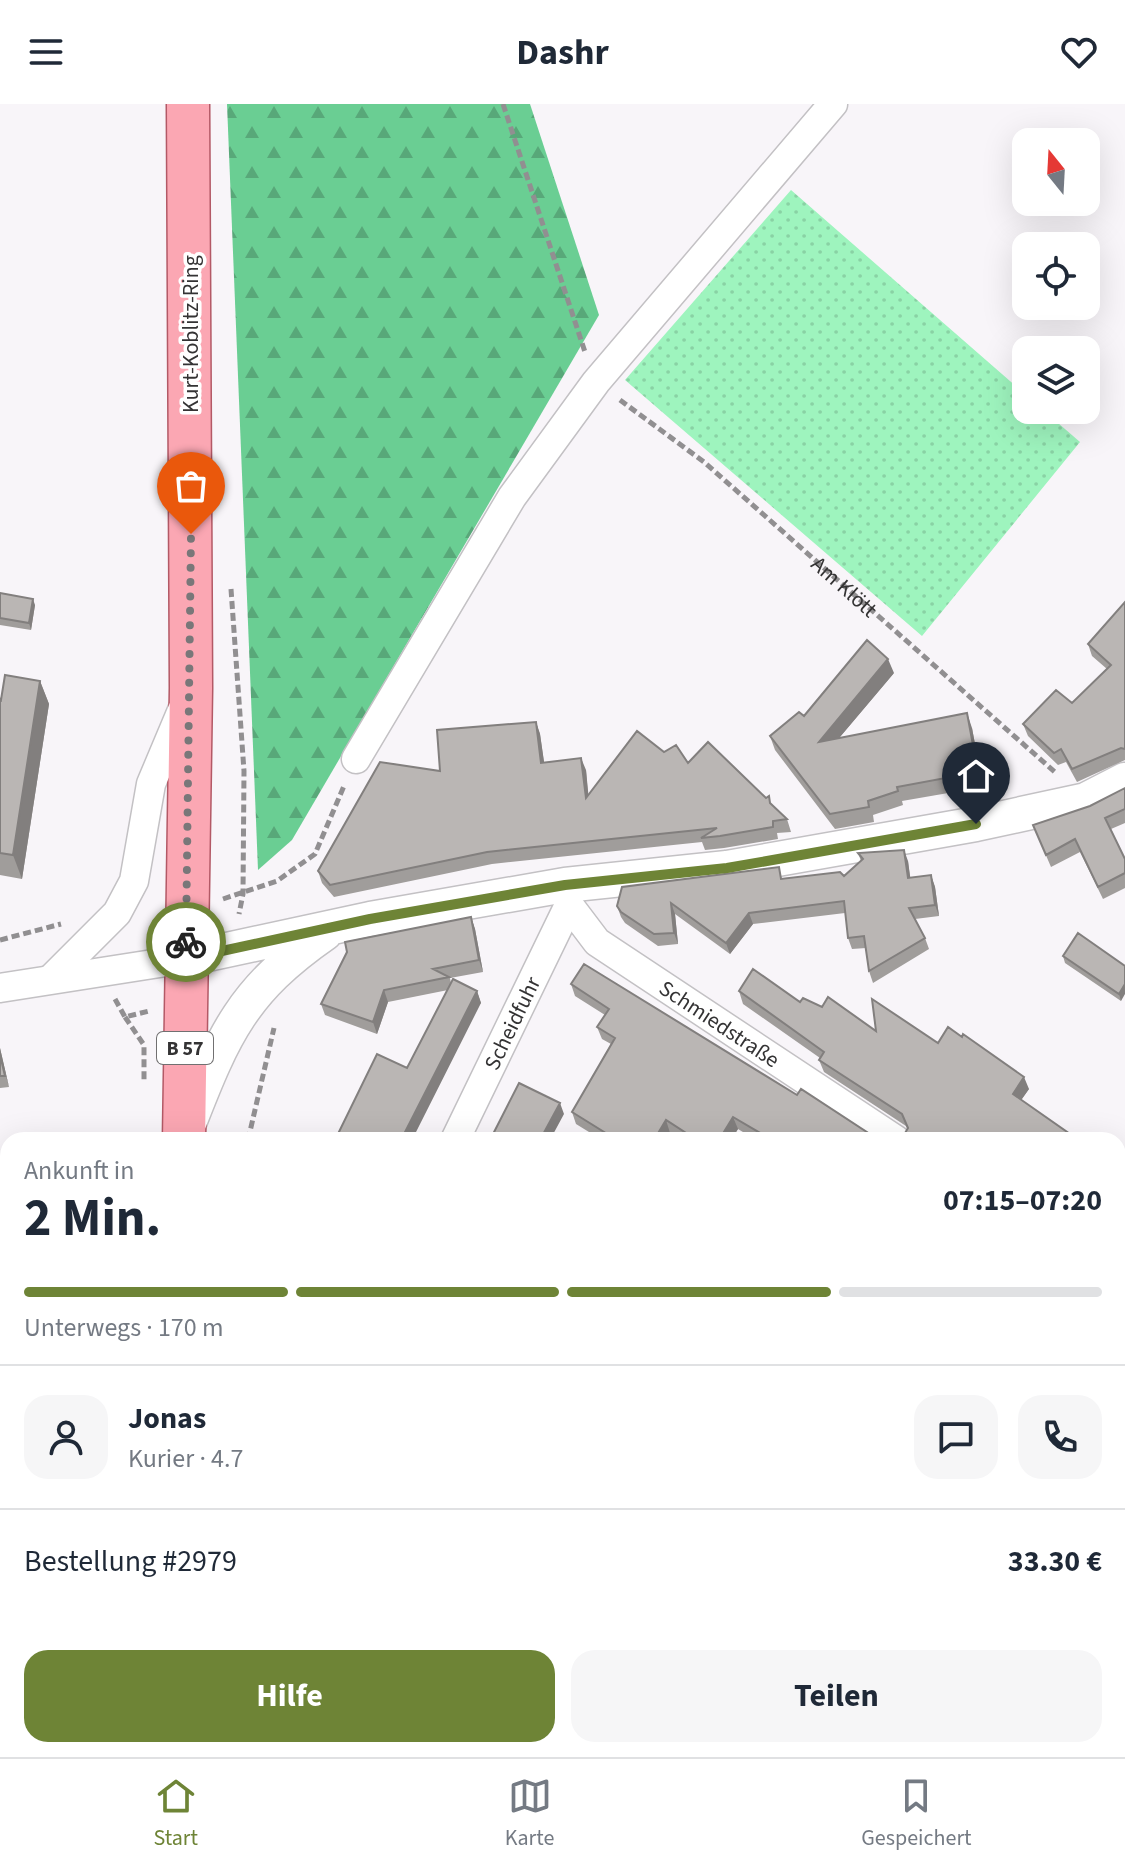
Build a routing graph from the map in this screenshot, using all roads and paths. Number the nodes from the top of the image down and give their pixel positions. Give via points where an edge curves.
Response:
1 (188, 104) edge
2 (503, 104) edge
3 (833, 104) edge
4 (596, 382) junction
5 (191, 688) junction
6 (356, 759) joint
7 (1125, 780) edge
8 (1086, 800) junction
9 (243, 894) dead end
10 (567, 895) junction
11 (335, 926) junction
12 (185, 959) junction
13 (51, 979) junction
14 (0, 988) edge
15 (125, 1017) dead end
16 (275, 1024) dead end
17 (144, 1092) dead end
18 (184, 1132) edge
19 (187, 1132) edge
20 (250, 1132) edge
21 (459, 1132) edge
22 (884, 1132) edge

1 - 5 main road, Kurt-Koblitz-Ring / B 57
2 - 4 path
3 - 4 street
4 - 6 street via 512,497
4 - 8 path, Am Klött via 704,462
5 - 12 main road, Kurt-Koblitz-Ring / B 57
5 - 13 street via 151,784 134,881 117,913
6 - 9 path via 315,854 277,881
7 - 8 street
8 - 10 street
10 - 11 street
10 - 21 street, Scheidfuhr
10 - 22 street, Schmiedstraße via 597,942
11 - 12 street
11 - 19 street via 274,974 230,1026
12 - 13 street
12 - 18 main road, Kurt-Koblitz-Ring / B 57
13 - 14 street
15 - 17 path via 144,1045
16 - 20 path

